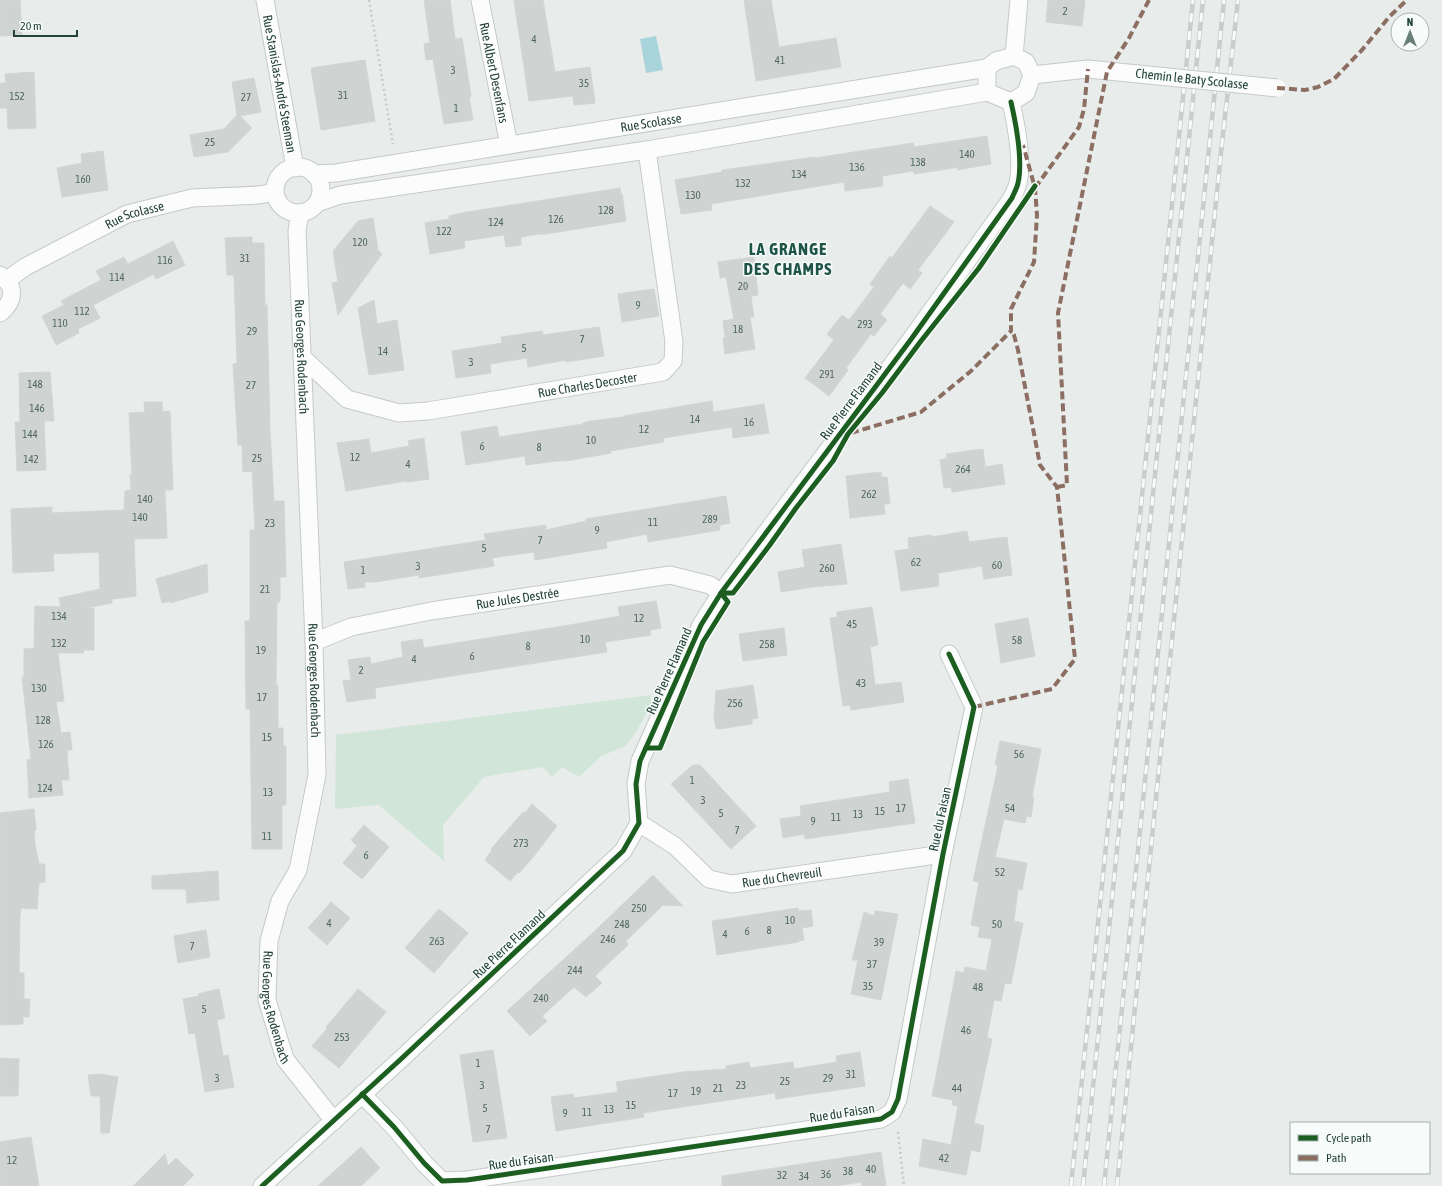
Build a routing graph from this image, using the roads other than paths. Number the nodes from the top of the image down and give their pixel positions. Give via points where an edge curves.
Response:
1 (265, 0) edge
2 (480, 0) edge
3 (1019, 0) edge
4 (1014, 56) junction
5 (987, 68) junction
6 (1032, 75) junction
7 (1277, 88) dead end
8 (987, 92) junction
9 (1011, 102) junction
10 (509, 145) junction
11 (647, 150) junction
12 (296, 168) junction
13 (314, 174) junction
14 (275, 192) junction
15 (317, 203) junction
16 (300, 213) junction
17 (3, 277) edge
18 (0, 313) edge
19 (302, 357) junction
20 (721, 593) junction
21 (314, 642) junction
22 (949, 654) dead end
23 (639, 824) junction
24 (943, 854) junction
25 (362, 1094) junction
26 (334, 1121) junction
27 (262, 1186) edge

1 - 12 street, Rue Stanislas-André Steeman
2 - 10 street, Rue Albert Desenfans
3 - 4 street
4 - 5 street via 996,61
4 - 6 street via 1026,62
5 - 8 street
5 - 10 street, Rue Scolasse
6 - 7 street, Chemin le Baty Scolasse, bridge via 1088,69
6 - 9 street via 1026,93
8 - 9 street
8 - 11 street, Rue Scolasse
9 - 20 street, Rue Pierre Flamand via 1020,170 1012,198 912,338
10 - 13 street, Rue Scolasse via 336,173
11 - 15 street, Rue Scolasse via 340,195
11 - 19 street, Rue Charles Decoster via 674,342 673,361 663,372 428,411 399,413 347,399
12 - 13 street
12 - 14 street via 278,179
13 - 15 street via 320,183 321,193
14 - 16 street via 280,205 292,213
14 - 17 street, Rue Scolasse via 192,198 127,214
15 - 16 street via 306,212
16 - 19 street, Rue Georges Rodenbach via 297,231
17 - 18 street via 12,288 12,298
19 - 21 street, Rue Georges Rodenbach
20 - 21 street, Rue Jules Destrée via 710,585 670,575 431,611 351,627
20 - 23 street, Rue Pierre Flamand via 701,625 640,761 636,784
21 - 26 street, Rue Georges Rodenbach via 318,775 298,870 280,901 269,941 267,1000 284,1059
22 - 24 street, Rue du Faisan via 974,707
23 - 24 street, Rue du Chevreuil via 675,846 709,878 732,884
23 - 25 street, Rue Pierre Flamand via 623,851
24 - 25 street, Rue du Faisan via 898,1099 892,1112 881,1119 442,1181
25 - 26 street, Rue Pierre Flamand
26 - 27 street, Rue Pierre Flamand

